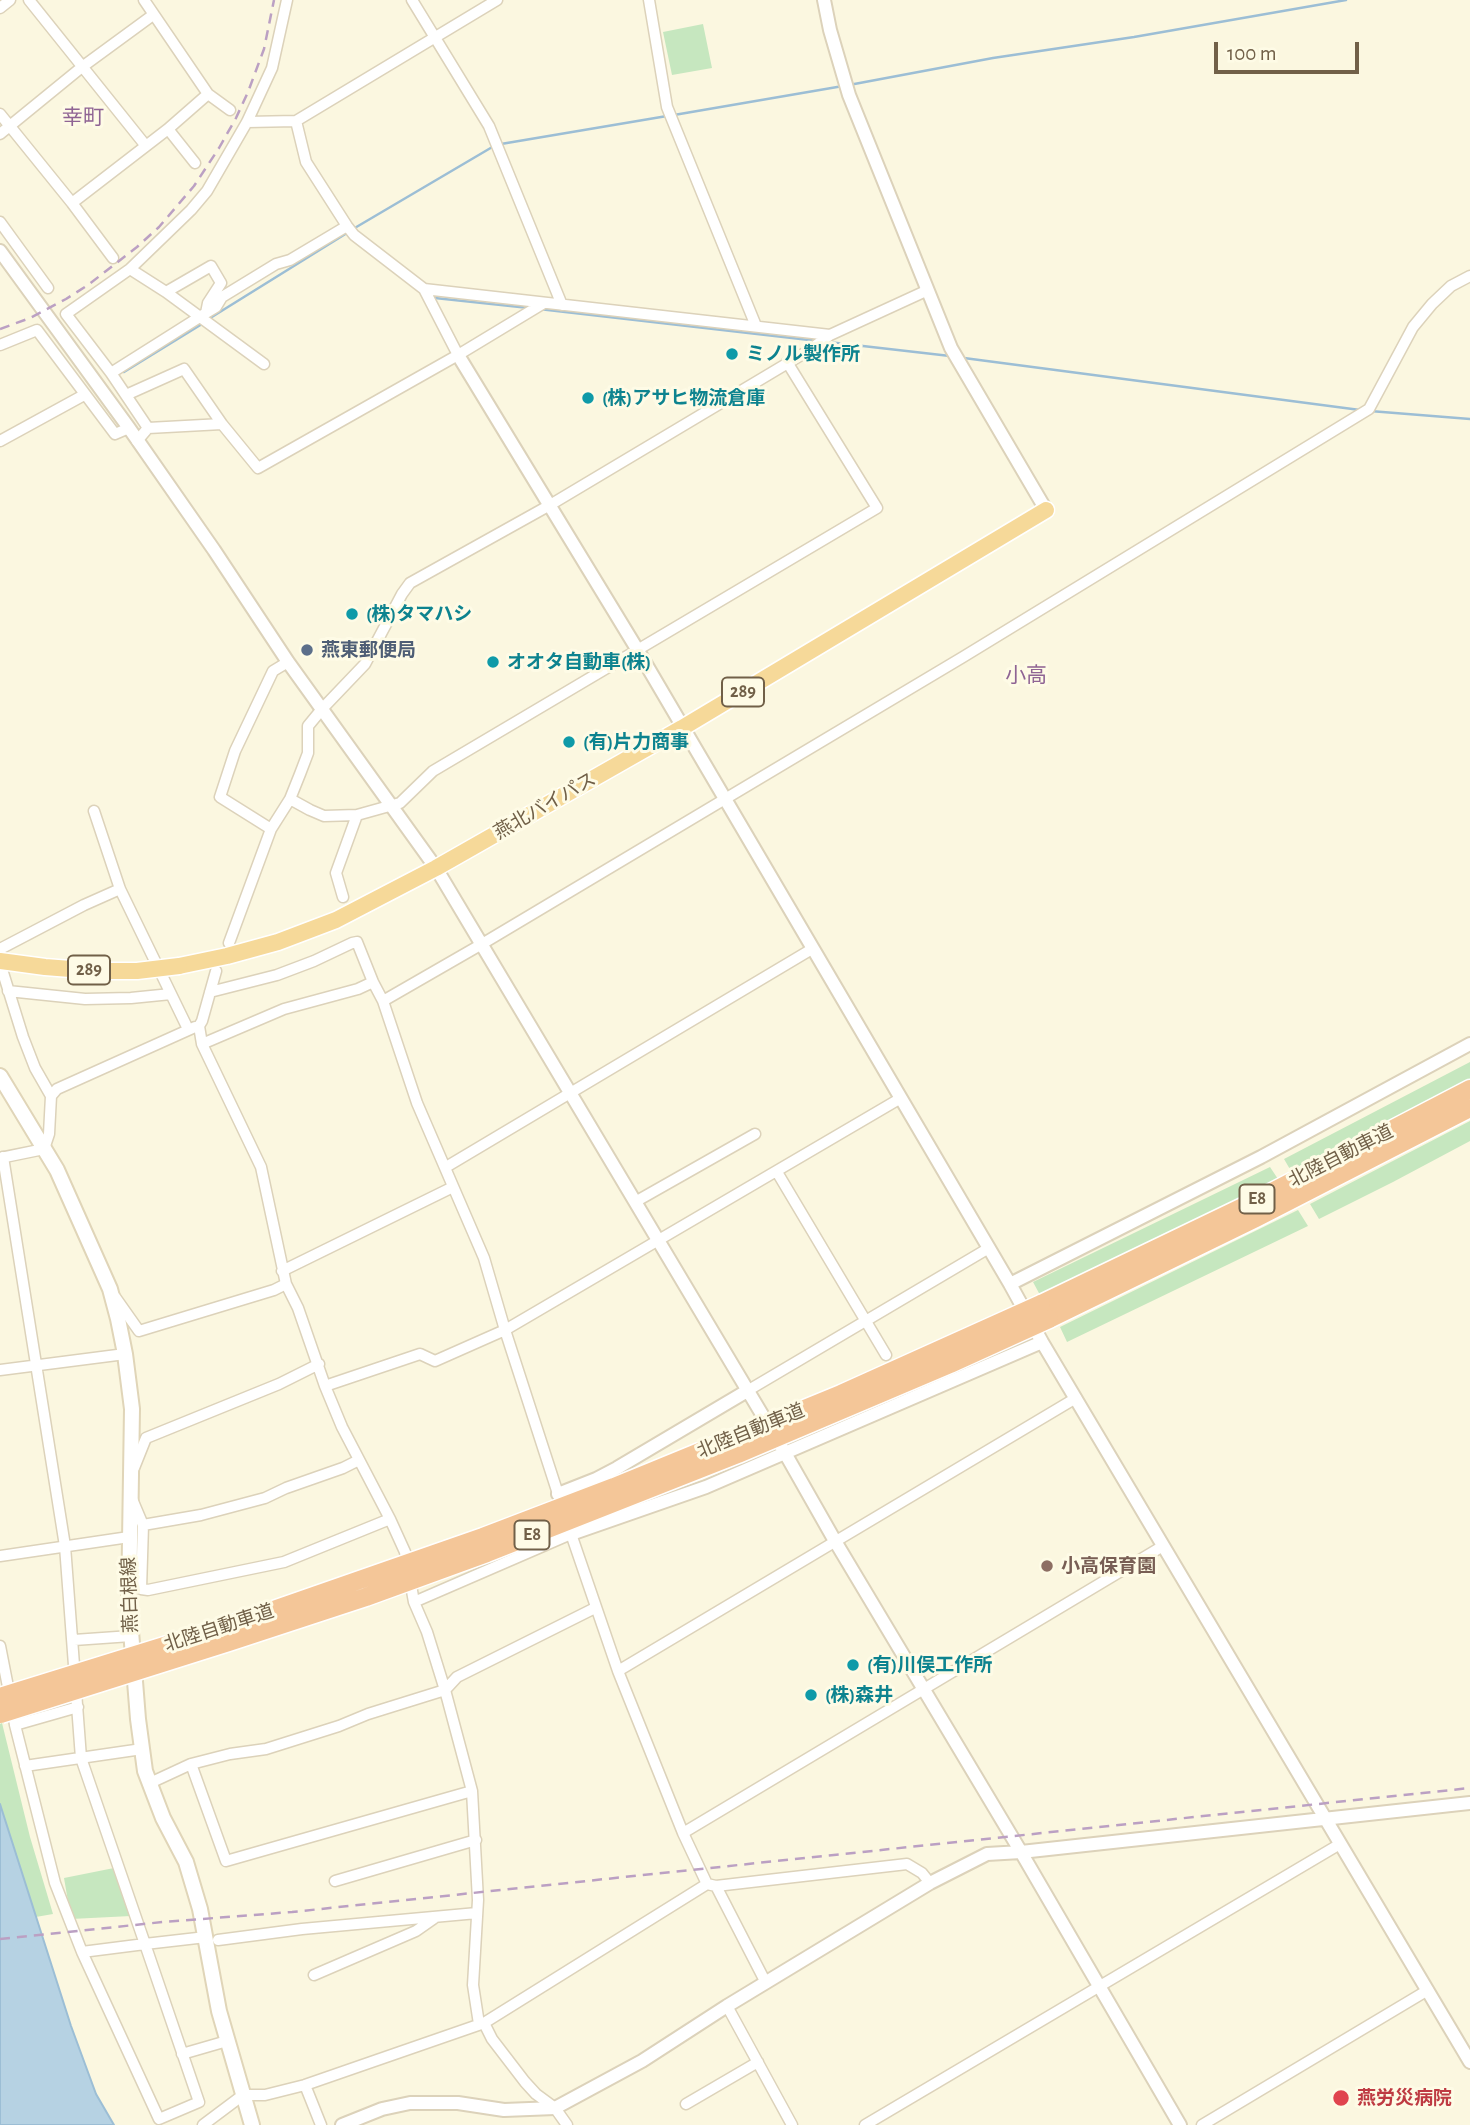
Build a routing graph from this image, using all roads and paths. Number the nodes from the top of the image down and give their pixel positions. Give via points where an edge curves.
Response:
1 (10, 0) edge
2 (29, 0) edge
3 (144, 0) edge
4 (287, 0) edge
5 (412, 0) edge
6 (497, 0) edge
7 (649, 0) edge
8 (824, 0) edge
9 (0, 8) edge
10 (153, 15) junction
11 (434, 37) junction
12 (82, 67) junction
13 (208, 94) junction
14 (230, 110) dead end
15 (0, 114) edge
16 (296, 121) junction
17 (247, 122) junction
18 (9, 126) junction
19 (169, 129) junction
20 (0, 134) edge
21 (146, 146) junction
22 (195, 163) dead end
23 (72, 203) junction
24 (0, 222) edge
25 (346, 226) junction
26 (0, 251) edge
27 (113, 258) dead end
28 (125, 270) junction
29 (1470, 276) edge
30 (48, 288) dead end
31 (424, 289) junction
32 (928, 290) junction
33 (166, 292) junction
34 (544, 303) junction
35 (562, 305) junction
36 (203, 315) junction
37 (756, 327) junction
38 (830, 335) junction
39 (0, 345) edge
40 (458, 355) junction
41 (787, 362) junction
42 (264, 364) dead end
43 (111, 373) junction
44 (84, 395) junction
45 (126, 395) junction
46 (222, 424) junction
47 (129, 428) junction
48 (148, 428) junction
49 (137, 440) junction
50 (0, 441) edge
51 (550, 505) junction
52 (1046, 510) joint
53 (637, 649) junction
54 (288, 662) junction
55 (322, 709) junction
56 (682, 728) junction
57 (290, 799) junction
58 (724, 800) junction
59 (391, 806) junction
60 (94, 811) dead end
61 (356, 815) junction
62 (271, 830) junction
63 (436, 868) junction
64 (120, 889) junction
65 (343, 897) dead end
66 (229, 943) dead end
67 (482, 944) junction
68 (0, 949) edge
69 (812, 949) junction
70 (0, 962) edge
71 (216, 971) dead end
72 (373, 982) junction
73 (8, 991) junction
74 (210, 992) junction
75 (171, 994) junction
76 (383, 1001) junction
77 (193, 1028) junction
78 (202, 1044) junction
79 (1470, 1044) edge
80 (0, 1076) edge
81 (1470, 1089) edge
82 (570, 1093) junction
83 (51, 1096) junction
84 (901, 1098) junction
85 (1470, 1108) edge
86 (755, 1134) dead end
87 (44, 1149) junction
88 (2, 1158) edge
89 (446, 1167) junction
90 (777, 1172) junction
91 (453, 1187) junction
92 (635, 1202) junction
93 (658, 1242) junction
94 (989, 1248) junction
95 (282, 1271) junction
96 (1010, 1283) junction
97 (286, 1284) junction
98 (110, 1289) junction
99 (1045, 1311) junction
100 (866, 1322) junction
101 (505, 1330) junction
102 (1042, 1342) junction
103 (125, 1354) junction
104 (886, 1355) dead end
105 (319, 1364) junction
106 (37, 1365) junction
107 (0, 1370) edge
108 (325, 1386) junction
109 (747, 1391) junction
110 (1076, 1398) junction
111 (785, 1453) junction
112 (359, 1460) junction
113 (131, 1475) junction
114 (558, 1494) junction
115 (130, 1495) junction
116 (390, 1519) junction
117 (144, 1525) junction
118 (571, 1534) junction
119 (129, 1537) junction
120 (835, 1541) junction
121 (65, 1546) junction
122 (1163, 1546) junction
123 (0, 1556) edge
124 (414, 1602) junction
125 (595, 1608) junction
126 (131, 1636) junction
127 (74, 1640) junction
128 (0, 1646) edge
129 (618, 1671) junction
130 (445, 1690) junction
131 (923, 1690) junction
132 (0, 1697) edge
133 (78, 1707) junction
134 (0, 1714) edge
135 (15, 1725) junction
136 (142, 1749) junction
137 (81, 1758) junction
138 (191, 1764) junction
139 (25, 1766) junction
140 (150, 1783) junction
141 (472, 1791) junction
142 (1470, 1803) edge
143 (1325, 1819) junction
144 (683, 1833) junction
145 (476, 1840) junction
146 (1340, 1844) junction
147 (1021, 1852) junction
148 (335, 1881) dead end
149 (930, 1883) junction
150 (711, 1885) junction
151 (477, 1913) junction
152 (437, 1917) junction
153 (212, 1939) junction
154 (145, 1944) junction
155 (82, 1952) junction
156 (314, 1975) dead end
157 (766, 1983) junction
158 (1098, 1987) junction
159 (1428, 1990) junction
160 (727, 2006) junction
161 (482, 2024) junction
162 (227, 2041) junction
163 (183, 2054) junction
164 (758, 2062) junction
165 (1470, 2062) edge
166 (305, 2085) junction
167 (243, 2095) junction
168 (686, 2104) dead end
169 (555, 2108) junction
170 (203, 2125) edge
171 (252, 2125) edge
172 (321, 2125) edge
173 (342, 2125) edge
174 (566, 2125) edge
175 (792, 2125) edge
176 (865, 2125) edge
177 (1180, 2125) edge
178 (1202, 2125) edge

1 - 9 street
2 - 12 street
3 - 10 street
4 - 17 street via 272,68
5 - 11 street
6 - 11 street
7 - 37 street via 667,107
8 - 32 street via 849,95
10 - 12 street
10 - 13 street
11 - 16 street
11 - 35 street via 489,126
12 - 18 street
12 - 21 street
13 - 14 street
13 - 19 street
15 - 18 street
16 - 17 street
16 - 25 street via 306,162
17 - 28 street via 207,191
18 - 20 street
18 - 23 street
19 - 21 street
19 - 22 street
21 - 23 street
23 - 27 street
24 - 30 street
25 - 31 street
25 - 36 street via 222,297
26 - 47 street
28 - 33 street
28 - 43 street via 66,314
29 - 58 street via 1451,286 1413,327 1369,409
31 - 34 street
31 - 40 street
32 - 38 street
32 - 52 street via 951,348
33 - 36 street
33 - 36 street via 211,266 221,283
34 - 35 street
34 - 40 street
35 - 37 street
36 - 42 street
36 - 43 street
37 - 38 street
38 - 41 street
39 - 44 street via 37,330
40 - 46 street via 258,468
40 - 51 street
41 - 51 street
41 - 53 street via 877,508
43 - 45 street
44 - 47 street via 115,434
44 - 50 street
45 - 46 street via 184,369
45 - 48 street
46 - 48 street
47 - 49 street
48 - 49 street
49 - 54 street
51 - 53 street
51 - 55 street via 410,583 365,664
52 - 56 highway, 燕北バイパス / 289
53 - 56 street
53 - 59 street via 433,771 405,800
54 - 55 street
54 - 62 street via 273,671 234,751 220,797
55 - 57 street via 308,726 308,753
55 - 59 street
56 - 58 street
56 - 63 highway, 燕北バイパス / 289
57 - 61 street via 324,816
57 - 62 street
58 - 67 street
58 - 69 street
59 - 61 street
59 - 63 street
60 - 64 street
61 - 65 street via 336,873
62 - 66 street
63 - 67 street
63 - 70 highway, 燕北バイパス / 289, bridge via 310,931 228,956 137,971
64 - 68 street
64 - 75 street
67 - 76 street
67 - 82 street
69 - 82 street
69 - 84 street
70 - 73 street
71 - 74 street
72 - 74 street via 358,942 277,975
72 - 76 street
72 - 78 street via 284,1009
73 - 75 street via 85,999
73 - 83 street via 35,1068
74 - 77 street
75 - 77 street
76 - 89 street via 417,1103
77 - 78 street
77 - 83 street via 57,1089
78 - 95 street via 261,1167
79 - 96 street via 1261,1157
80 - 87 main road, 燕白根線
81 - 99 highway, 北陸自動車道 / E8
82 - 89 street
82 - 92 street
83 - 87 street
84 - 90 street
84 - 94 street
85 - 99 highway, 北陸自動車道 / E8 via 1256,1218
86 - 92 street
87 - 88 street
87 - 98 main road, 燕白根線
88 - 106 street
89 - 91 street
90 - 93 street
90 - 100 street
91 - 95 street
91 - 101 street via 484,1258
92 - 93 street
93 - 101 street
93 - 109 street
94 - 96 street
94 - 100 street
95 - 97 street
96 - 102 street
97 - 98 street via 139,1331
97 - 105 street
98 - 103 main road, 燕白根線
99 - 132 highway, 北陸自動車道 / E8, bridge via 483,1537 222,1628
99 - 134 highway, 北陸自動車道 / E8, bridge via 939,1369 487,1553 229,1643
100 - 104 street
100 - 109 street
101 - 108 street via 435,1361 420,1354
101 - 114 street
102 - 110 street
102 - 111 street
103 - 106 street
103 - 113 main road, 燕白根線 via 132,1409
105 - 108 street
105 - 113 street via 146,1438
106 - 107 street
106 - 121 street
108 - 112 street
109 - 111 street
109 - 114 street via 596,1479
110 - 120 street
110 - 122 street
111 - 118 street via 706,1487
111 - 120 street
112 - 116 street
112 - 117 street via 265,1498
113 - 115 main road, 燕白根線
114 - 118 street
115 - 117 street
115 - 119 main road, 燕白根線
116 - 117 street via 284,1562 148,1590 141,1589
116 - 124 street via 405,1552
118 - 124 street
118 - 125 street
119 - 121 street
119 - 126 main road, 燕白根線
120 - 129 street
120 - 131 street
121 - 123 street
121 - 127 street
122 - 131 street
122 - 143 street
124 - 130 street
125 - 129 street
125 - 130 street via 457,1677
126 - 127 street
126 - 136 main road, 燕白根線
127 - 133 street
128 - 135 street
129 - 144 street
130 - 138 street via 266,1749
130 - 141 street
131 - 144 street
131 - 147 street
133 - 135 street
133 - 137 street
135 - 139 street
136 - 137 street
136 - 140 main road, 燕白根線
137 - 139 street
137 - 154 street
138 - 140 street
138 - 141 street via 226,1861
139 - 155 street via 55,1883
140 - 153 main road, 燕白根線 via 186,1862
141 - 145 street
142 - 143 street
143 - 146 street
143 - 147 street
144 - 150 street
145 - 148 street
145 - 151 street
146 - 158 street
146 - 159 street
147 - 149 street via 987,1854
147 - 158 street
149 - 150 street via 907,1864
149 - 157 street
150 - 157 street
150 - 161 street
151 - 152 street
151 - 161 street via 473,1985
152 - 153 street
152 - 156 street via 416,1931
153 - 154 street
153 - 162 main road, 燕白根線 via 219,2011
154 - 155 street
154 - 163 street
155 - 163 street via 159,2119 199,2102
157 - 160 street
158 - 176 street
158 - 177 street
159 - 165 street
159 - 178 street
160 - 164 street
160 - 169 street via 642,2061
161 - 166 street
161 - 169 street via 525,2082
162 - 163 street
162 - 167 main road, 燕白根線
164 - 168 street
164 - 175 street
166 - 167 street via 265,2095
166 - 172 street
167 - 170 street
167 - 171 main road, 燕白根線
169 - 173 street via 410,2104
169 - 174 street

